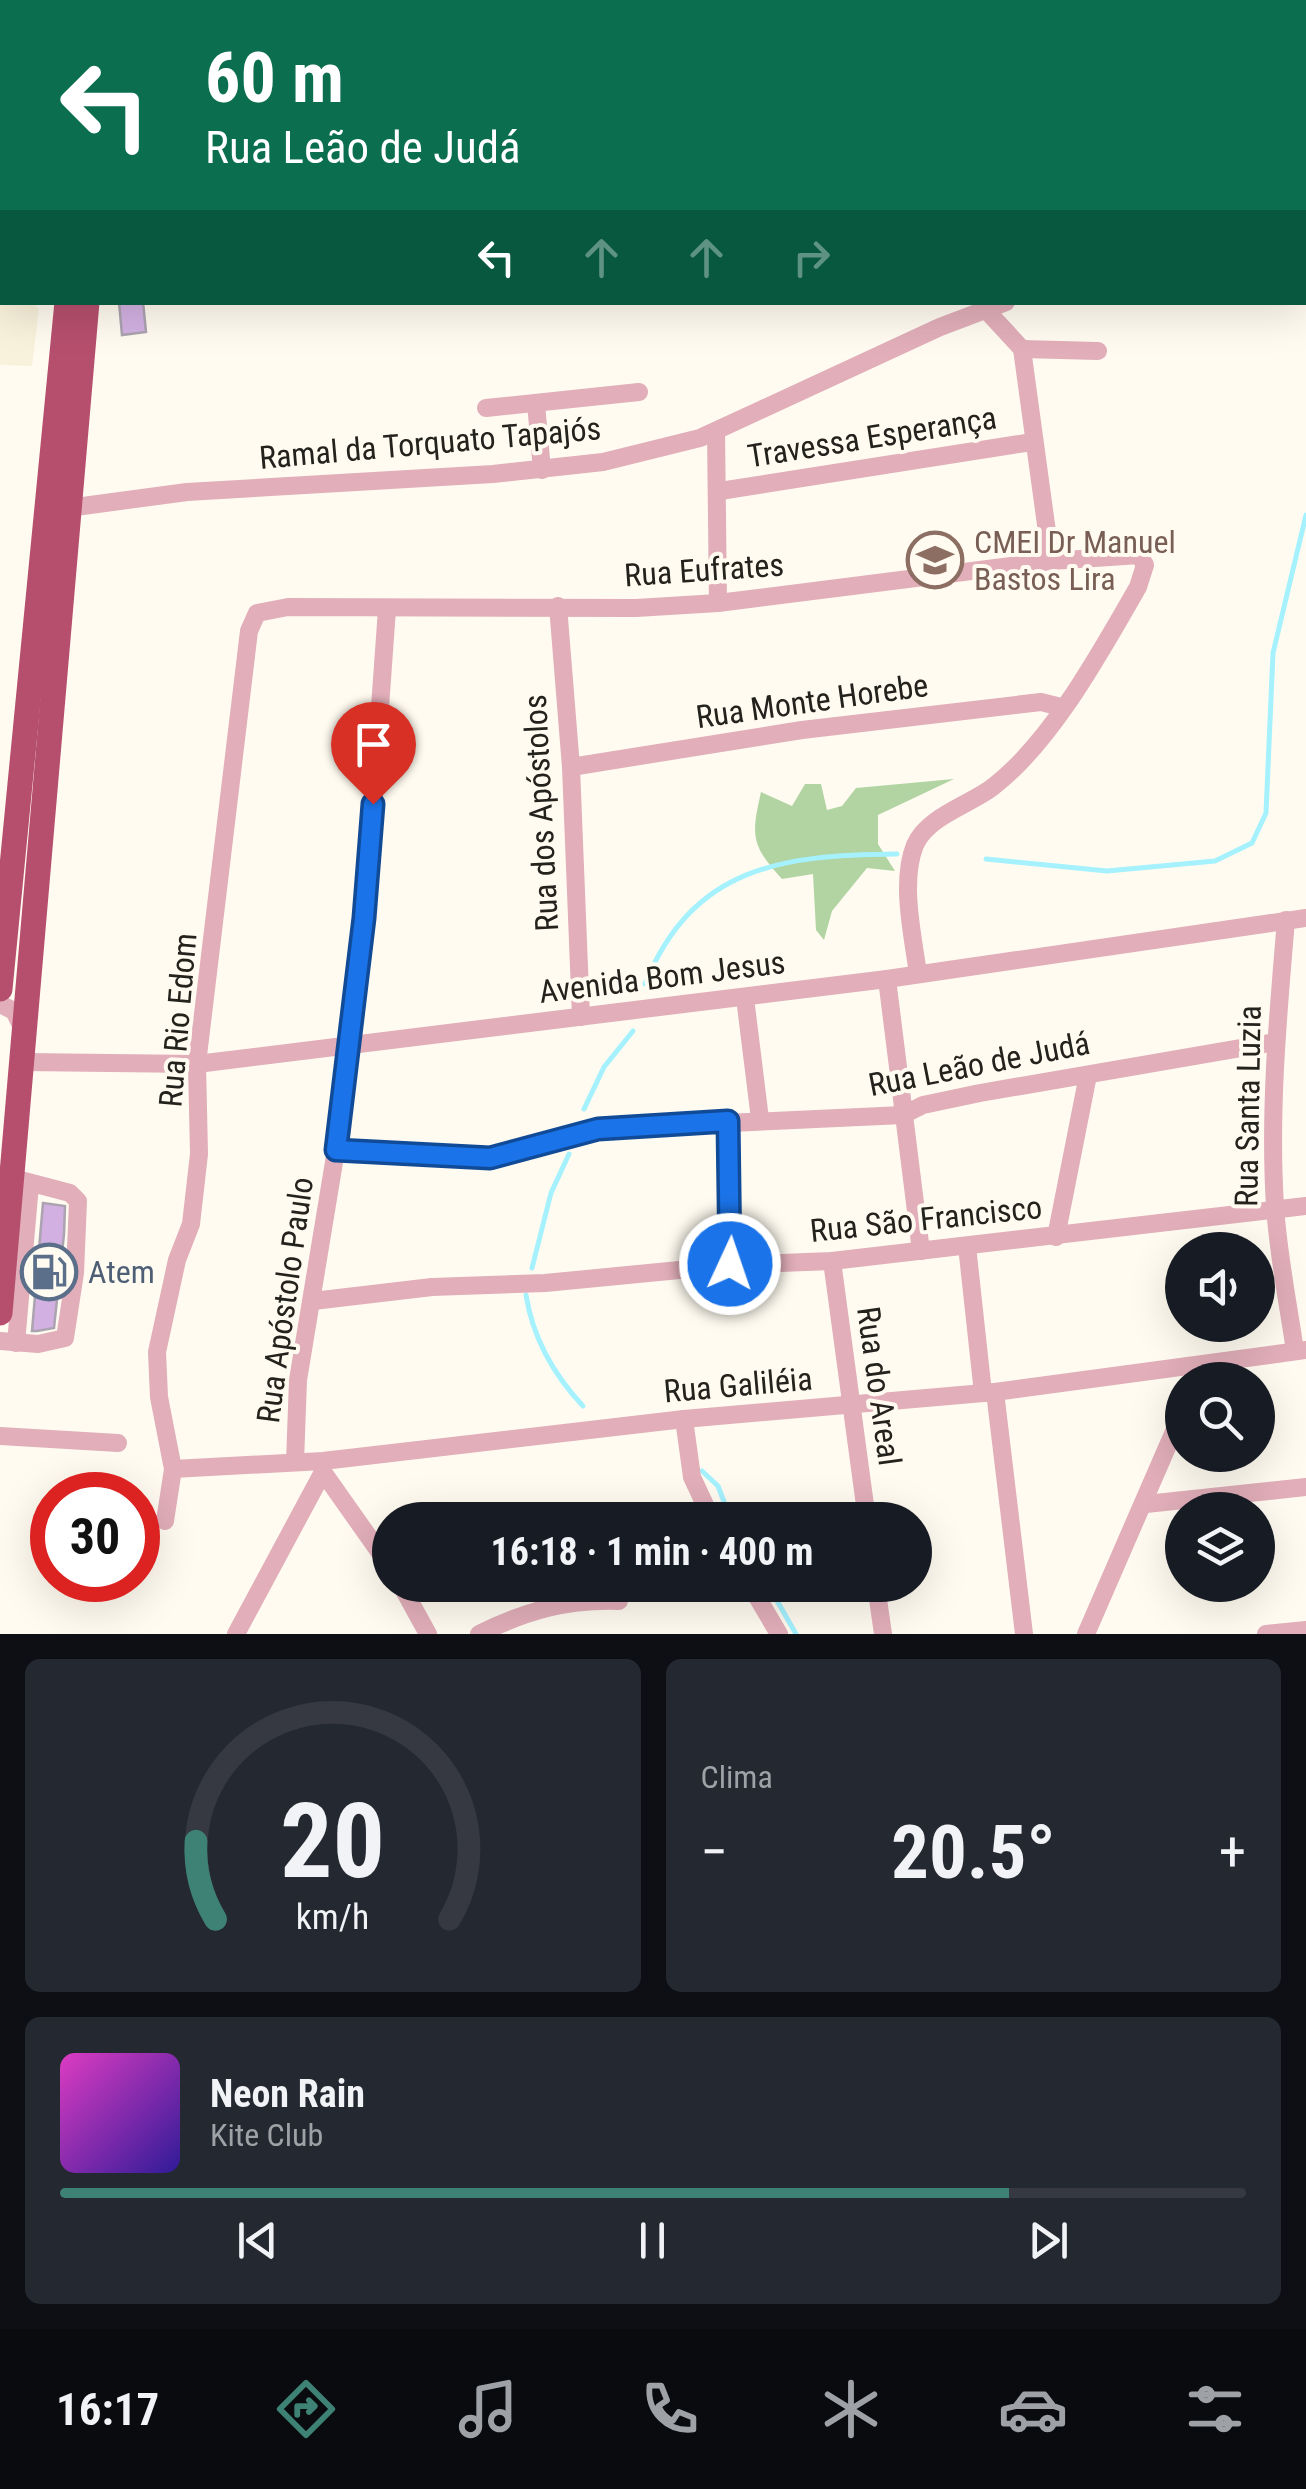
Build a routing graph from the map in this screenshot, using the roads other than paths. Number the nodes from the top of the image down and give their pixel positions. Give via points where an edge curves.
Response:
1 (67, 305) edge
2 (87, 305) edge
3 (1000, 305) edge
4 (987, 311) junction
5 (1022, 349) junction
6 (1098, 351) dead end
7 (639, 392) dead end
8 (536, 404) junction
9 (486, 408) dead end
10 (716, 431) junction
11 (1032, 442) junction
12 (542, 470) junction
13 (720, 491) junction
14 (68, 508) junction
15 (1051, 561) junction
16 (718, 604) junction
17 (558, 606) junction
18 (288, 607) joint
19 (388, 608) junction
20 (1062, 707) junction
21 (571, 766) junction
22 (1306, 918) edge
23 (1286, 920) junction
24 (918, 974) junction
25 (888, 980) junction
26 (0, 990) edge
27 (745, 998) junction
28 (0, 1004) edge
29 (581, 1016) junction
30 (24, 1034) junction
31 (346, 1042) junction
32 (1275, 1042) junction
33 (22, 1062) junction
34 (197, 1064) junction
35 (1088, 1075) junction
36 (902, 1115) junction
37 (760, 1119) junction
38 (728, 1121) junction
39 (336, 1150) junction
40 (21, 1181) junction
41 (1306, 1206) edge
42 (1275, 1209) junction
43 (1056, 1237) junction
44 (967, 1246) junction
45 (921, 1251) junction
46 (832, 1261) junction
47 (730, 1264) junction
48 (312, 1300) junction
49 (0, 1313) edge
50 (8, 1342) edge
51 (1300, 1351) edge
52 (1250, 1362) edge
53 (1165, 1376) edge
54 (989, 1392) junction
55 (852, 1406) junction
56 (684, 1419) junction
57 (0, 1436) edge
58 (118, 1443) dead end
59 (1165, 1456) edge
60 (295, 1462) junction
61 (323, 1466) junction
62 (174, 1469) junction
63 (1306, 1486) edge
64 (703, 1502) edge
65 (865, 1502) edge
66 (1146, 1504) junction
67 (165, 1521) dead end
68 (372, 1540) edge
69 (411, 1602) edge
70 (570, 1602) edge
71 (760, 1602) edge
72 (878, 1602) edge
73 (1304, 1625) edge
74 (236, 1634) edge
75 (428, 1634) edge
76 (479, 1634) edge
77 (779, 1634) edge
78 (882, 1634) edge
79 (1024, 1634) edge
80 (1086, 1634) edge
81 (1266, 1634) edge

1 - 26 highway
2 - 14 highway
3 - 4 street, Ramal da Torquato Tapajós
4 - 5 street
4 - 10 street, Ramal da Torquato Tapajós
5 - 6 street
5 - 11 street
7 - 8 street
8 - 9 street
8 - 12 street
10 - 12 street, Ramal da Torquato Tapajós via 648,452
10 - 13 street
11 - 13 street, Travessa Esperança
11 - 15 street
12 - 14 street, Ramal da Torquato Tapajós via 187,492
13 - 16 street
14 - 30 highway
15 - 16 street, Rua Eufrates
15 - 20 street, Rua Eufrates via 1142,556 1144,572
16 - 17 street, Rua Eufrates
17 - 19 street, Rua Eufrates
17 - 21 street, Rua dos Apóstolos
18 - 19 street, Rua Eufrates
18 - 34 street, Rua Rio Edom via 269,608 251,621
19 - 31 street, Rua Apóstolo Paulo via 364,918
20 - 21 street, Rua Monte Horebe via 1042,702 802,730
20 - 24 street via 1008,775 916,841 910,880
21 - 29 street, Rua dos Apóstolos
22 - 23 street, Avenida Bom Jesus
23 - 24 street, Avenida Bom Jesus
23 - 32 street, Rua Santa Luzia
24 - 25 street, Avenida Bom Jesus
25 - 27 street, Avenida Bom Jesus
25 - 36 street
27 - 29 street, Avenida Bom Jesus
27 - 37 street
28 - 30 street via 14,1011
29 - 31 street, Avenida Bom Jesus
30 - 33 highway
31 - 34 street, Avenida Bom Jesus
31 - 39 street, Rua Apóstolo Paulo
32 - 35 street, Rua Leão de Judá
32 - 42 street, Rua Santa Luzia
33 - 34 street, Avenida Bom Jesus
33 - 40 highway
34 - 62 street, Rua Rio Edom via 199,1154 191,1224 157,1352
35 - 36 street, Rua Leão de Judá via 923,1105
35 - 43 street
36 - 37 street, Rua Leão de Judá
36 - 45 street
37 - 38 street, Rua Leão de Judá
38 - 39 street, Rua Leão de Judá via 598,1129 490,1158
38 - 47 street
39 - 48 street, Rua Apóstolo Paulo
40 - 49 highway
40 - 50 street
40 - 50 street via 78,1201 75,1273 64,1338
41 - 42 street, Rua São Francisco
42 - 43 street, Rua São Francisco
42 - 51 street, Rua Santa Luzia
43 - 44 street, Rua São Francisco
44 - 45 street, Rua São Francisco
44 - 54 street
45 - 46 street, Rua São Francisco
46 - 47 street, Rua São Francisco
46 - 55 street, Rua do Areal
47 - 48 street, Rua São Francisco
48 - 60 street, Rua Apóstolo Paulo via 298,1380
51 - 52 street, Rua Galiléia
53 - 54 street, Rua Galiléia
54 - 55 street, Rua Galiléia
54 - 79 street
55 - 56 street, Rua Galiléia
55 - 65 street, Rua do Areal
56 - 61 street, Rua Galiléia
56 - 64 street via 692,1478
57 - 58 street
59 - 66 street
60 - 61 street, Rua Galiléia
60 - 62 street, Rua Galiléia
61 - 68 street
61 - 74 street
62 - 67 street, Rua Rio Edom
63 - 66 street
66 - 80 street
69 - 75 street
70 - 76 street
71 - 77 street
72 - 78 street
73 - 81 street

